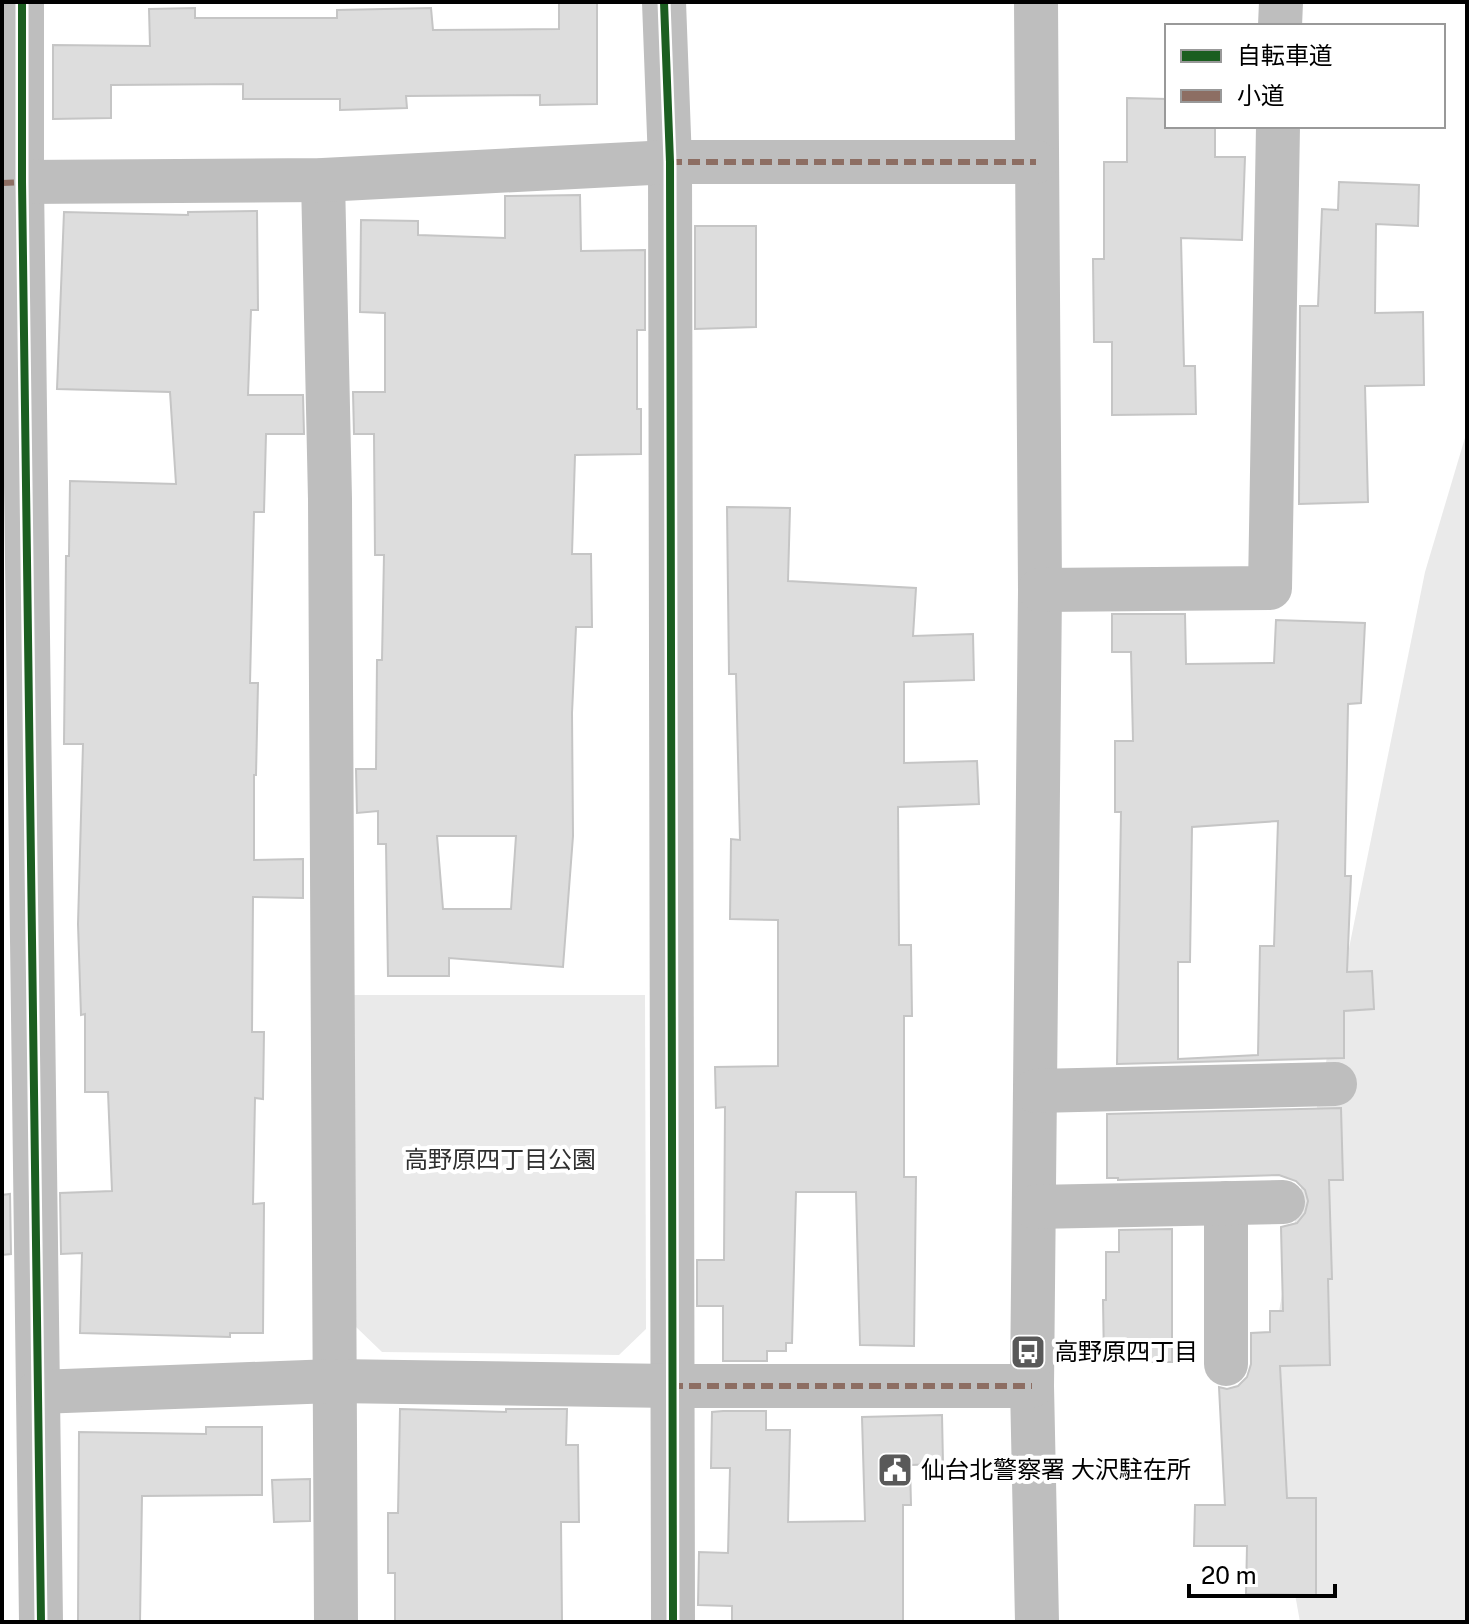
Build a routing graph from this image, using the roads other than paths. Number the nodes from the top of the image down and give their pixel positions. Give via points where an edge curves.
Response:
1 (22, 2) edge
2 (664, 2) edge
3 (1036, 2) edge
4 (1281, 2) edge
5 (1280, 24) edge
6 (1278, 128) edge
7 (670, 162) junction
8 (1036, 162) junction
9 (323, 180) junction
10 (22, 182) junction
11 (1040, 590) junction
12 (1335, 1084) dead end
13 (1035, 1091) junction
14 (1283, 1202) dead end
15 (1226, 1203) junction
16 (1034, 1207) junction
17 (1226, 1364) dead end
18 (333, 1381) junction
19 (671, 1386) junction
20 (1032, 1386) junction
21 (38, 1392) junction
22 (41, 1622) edge
23 (336, 1622) edge
24 (673, 1622) edge
25 (1037, 1622) edge

1 - 10 street
2 - 7 street
3 - 8 street
4 - 5 street
6 - 11 street via 1270,588
7 - 8 street
7 - 9 street
7 - 19 street
8 - 11 street
9 - 10 street
9 - 18 street via 330,499
10 - 21 street
11 - 13 street
12 - 13 street
13 - 16 street
14 - 15 street
15 - 16 street
15 - 17 street
16 - 20 street
18 - 19 street
18 - 21 street
18 - 23 street
19 - 20 street
19 - 24 street
20 - 25 street
21 - 22 street

